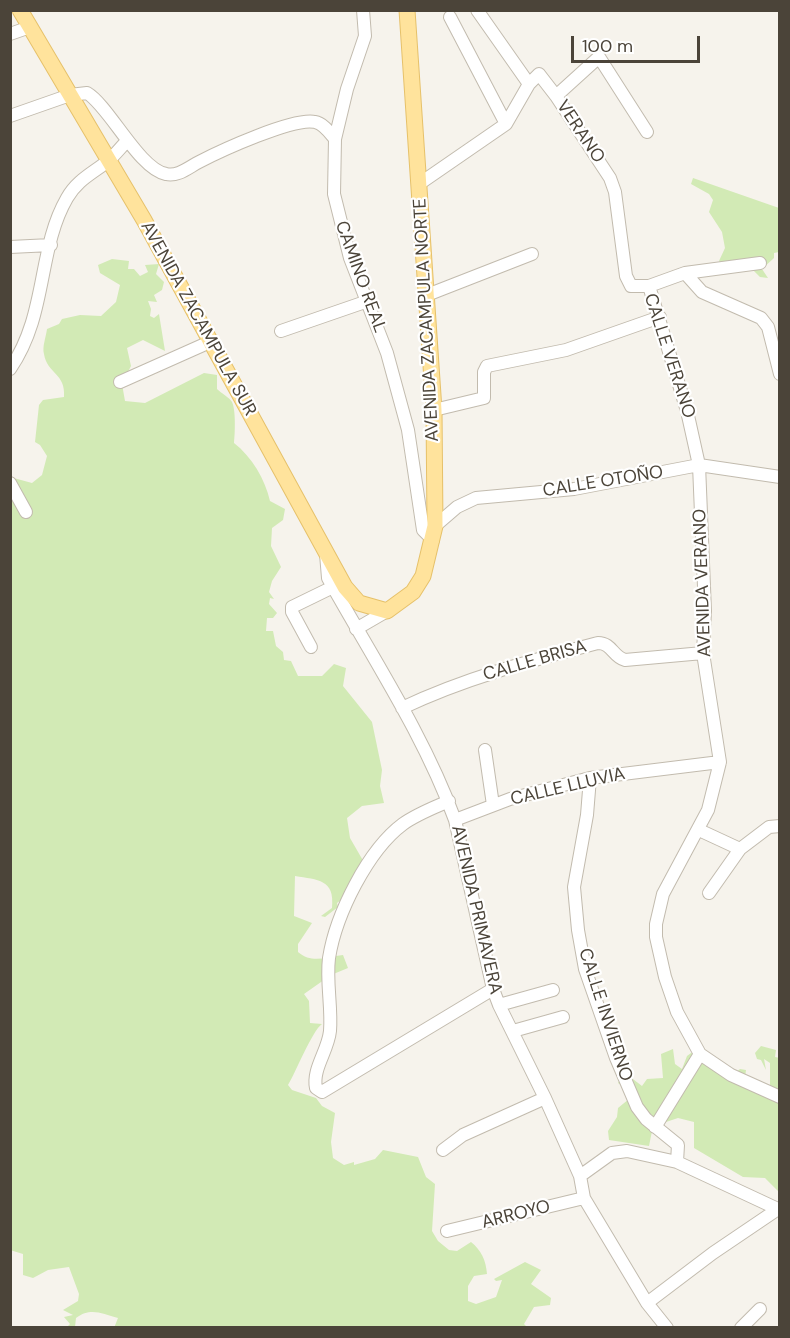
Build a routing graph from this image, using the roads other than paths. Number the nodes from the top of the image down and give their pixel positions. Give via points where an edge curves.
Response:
1 (20, 10) edge
2 (363, 10) edge
3 (407, 10) edge
4 (477, 10) edge
5 (450, 17) dead end
6 (30, 27) junction
7 (10, 34) edge
8 (529, 84) junction
9 (70, 95) junction
10 (556, 96) junction
11 (10, 116) edge
12 (506, 123) junction
13 (647, 132) dead end
14 (335, 139) junction
15 (127, 141) junction
16 (108, 161) junction
17 (419, 184) junction
18 (615, 192) joint
19 (51, 245) junction
20 (10, 247) edge
21 (532, 254) dead end
22 (760, 263) dead end
23 (685, 273) junction
24 (649, 286) junction
25 (427, 295) junction
26 (365, 302) junction
27 (660, 317) junction
28 (281, 331) dead end
29 (212, 341) junction
30 (10, 369) edge
31 (780, 374) edge
32 (120, 382) dead end
33 (434, 410) junction
34 (699, 465) junction
35 (780, 477) edge
36 (10, 483) edge
37 (26, 512) dead end
38 (434, 533) junction
39 (326, 553) junction
40 (333, 586) junction
41 (387, 611) junction
42 (356, 629) junction
43 (310, 646) dead end
44 (703, 653) junction
45 (402, 708) junction
46 (485, 750) dead end
47 (720, 762) junction
48 (590, 778) junction
49 (448, 801) junction
50 (493, 806) junction
51 (455, 820) junction
52 (780, 826) edge
53 (699, 830) junction
54 (740, 849) junction
55 (709, 893) dead end
56 (493, 989) junction
57 (553, 990) dead end
58 (499, 1005) junction
59 (562, 1017) dead end
60 (513, 1031) junction
61 (700, 1053) junction
62 (780, 1097) edge
63 (545, 1098) junction
64 (655, 1127) junction
65 (444, 1150) dead end
66 (677, 1162) junction
67 (580, 1176) junction
68 (584, 1198) junction
69 (779, 1209) edge
70 (447, 1231) dead end
71 (648, 1303) junction
72 (759, 1310) dead end
73 (667, 1328) edge
74 (741, 1328) edge

1 - 6 main road, AVENIDA ZACAMPULA SUR
2 - 14 street, CAMINO REAL via 364,36
3 - 17 main road, AVENIDA ZACAMPULA NORTE
4 - 8 street
5 - 12 street
6 - 7 street
6 - 9 main road, AVENIDA ZACAMPULA SUR
8 - 10 street, VERANO via 541,74
8 - 12 street
9 - 11 street
9 - 15 street via 90,95
9 - 16 main road, AVENIDA ZACAMPULA SUR
10 - 13 street via 598,57
10 - 18 street, VERANO via 606,170
12 - 17 street
14 - 15 street via 320,123 304,122 219,152 173,175 161,173
14 - 26 street, CAMINO REAL via 334,194
15 - 16 street
16 - 19 street via 85,177 67,197
16 - 29 main road, AVENIDA ZACAMPULA SUR
17 - 25 main road, AVENIDA ZACAMPULA NORTE
18 - 24 street, CALLE VERANO via 629,284
19 - 20 street
19 - 30 street via 38,310
21 - 25 street
22 - 23 street
23 - 24 street
23 - 31 street via 702,292 761,318 768,327
24 - 27 street, CALLE VERANO
25 - 33 main road, AVENIDA ZACAMPULA NORTE
26 - 28 street
26 - 38 street, CAMINO REAL via 387,353 411,442 423,530
27 - 33 street via 566,350 487,366 484,398
27 - 34 street, CALLE VERANO
29 - 32 street
29 - 39 main road, AVENIDA ZACAMPULA SUR
33 - 38 main road, AVENIDA ZACAMPULA NORTE
34 - 35 street, CALLE OTOÑO
34 - 38 street, CALLE OTOÑO via 574,489 476,498 458,507
34 - 44 street, AVENIDA VERANO
36 - 37 street
38 - 41 main road, AVENIDA ZACAMPULA NORTE via 417,587
39 - 40 street, AVENIDA PRIMAVERA via 327,573
39 - 41 main road, AVENIDA ZACAMPULA SUR via 354,599
40 - 42 street, AVENIDA PRIMAVERA
40 - 43 street via 292,607
41 - 42 street
42 - 45 street, AVENIDA PRIMAVERA
44 - 45 street, CALLE BRISA via 625,660 610,646 598,643 492,672
44 - 47 street, AVENIDA VERANO
45 - 49 street, AVENIDA PRIMAVERA
46 - 50 street
47 - 48 street, CALLE LLUVIA
47 - 53 street, AVENIDA VERANO
48 - 50 street, CALLE LLUVIA
48 - 64 street, CALLE INVIERNO via 574,887 585,969 637,1107
49 - 51 street, AVENIDA PRIMAVERA
49 - 56 street via 411,818 391,835 374,855 351,896 329,959 329,1036 314,1082 317,1090 322,1092
50 - 51 street, CALLE LLUVIA
51 - 56 street, AVENIDA PRIMAVERA
52 - 54 street via 769,827
53 - 54 street
53 - 61 street, AVENIDA VERANO via 671,874 656,924 664,977 677,1012
54 - 55 street
56 - 58 street, AVENIDA PRIMAVERA
57 - 58 street
58 - 60 street, AVENIDA PRIMAVERA
59 - 60 street
60 - 63 street, AVENIDA PRIMAVERA
61 - 62 street, AVENIDA VERANO via 731,1075
61 - 64 street
63 - 65 street via 463,1135
63 - 67 street, AVENIDA PRIMAVERA
64 - 66 street, CALLE INVIERNO via 678,1145
66 - 67 street via 619,1150
66 - 69 street
67 - 68 street, AVENIDA PRIMAVERA
68 - 70 street, ARROYO
68 - 71 street, AVENIDA PRIMAVERA
69 - 71 street
71 - 73 street, AVENIDA PRIMAVERA
72 - 74 street

